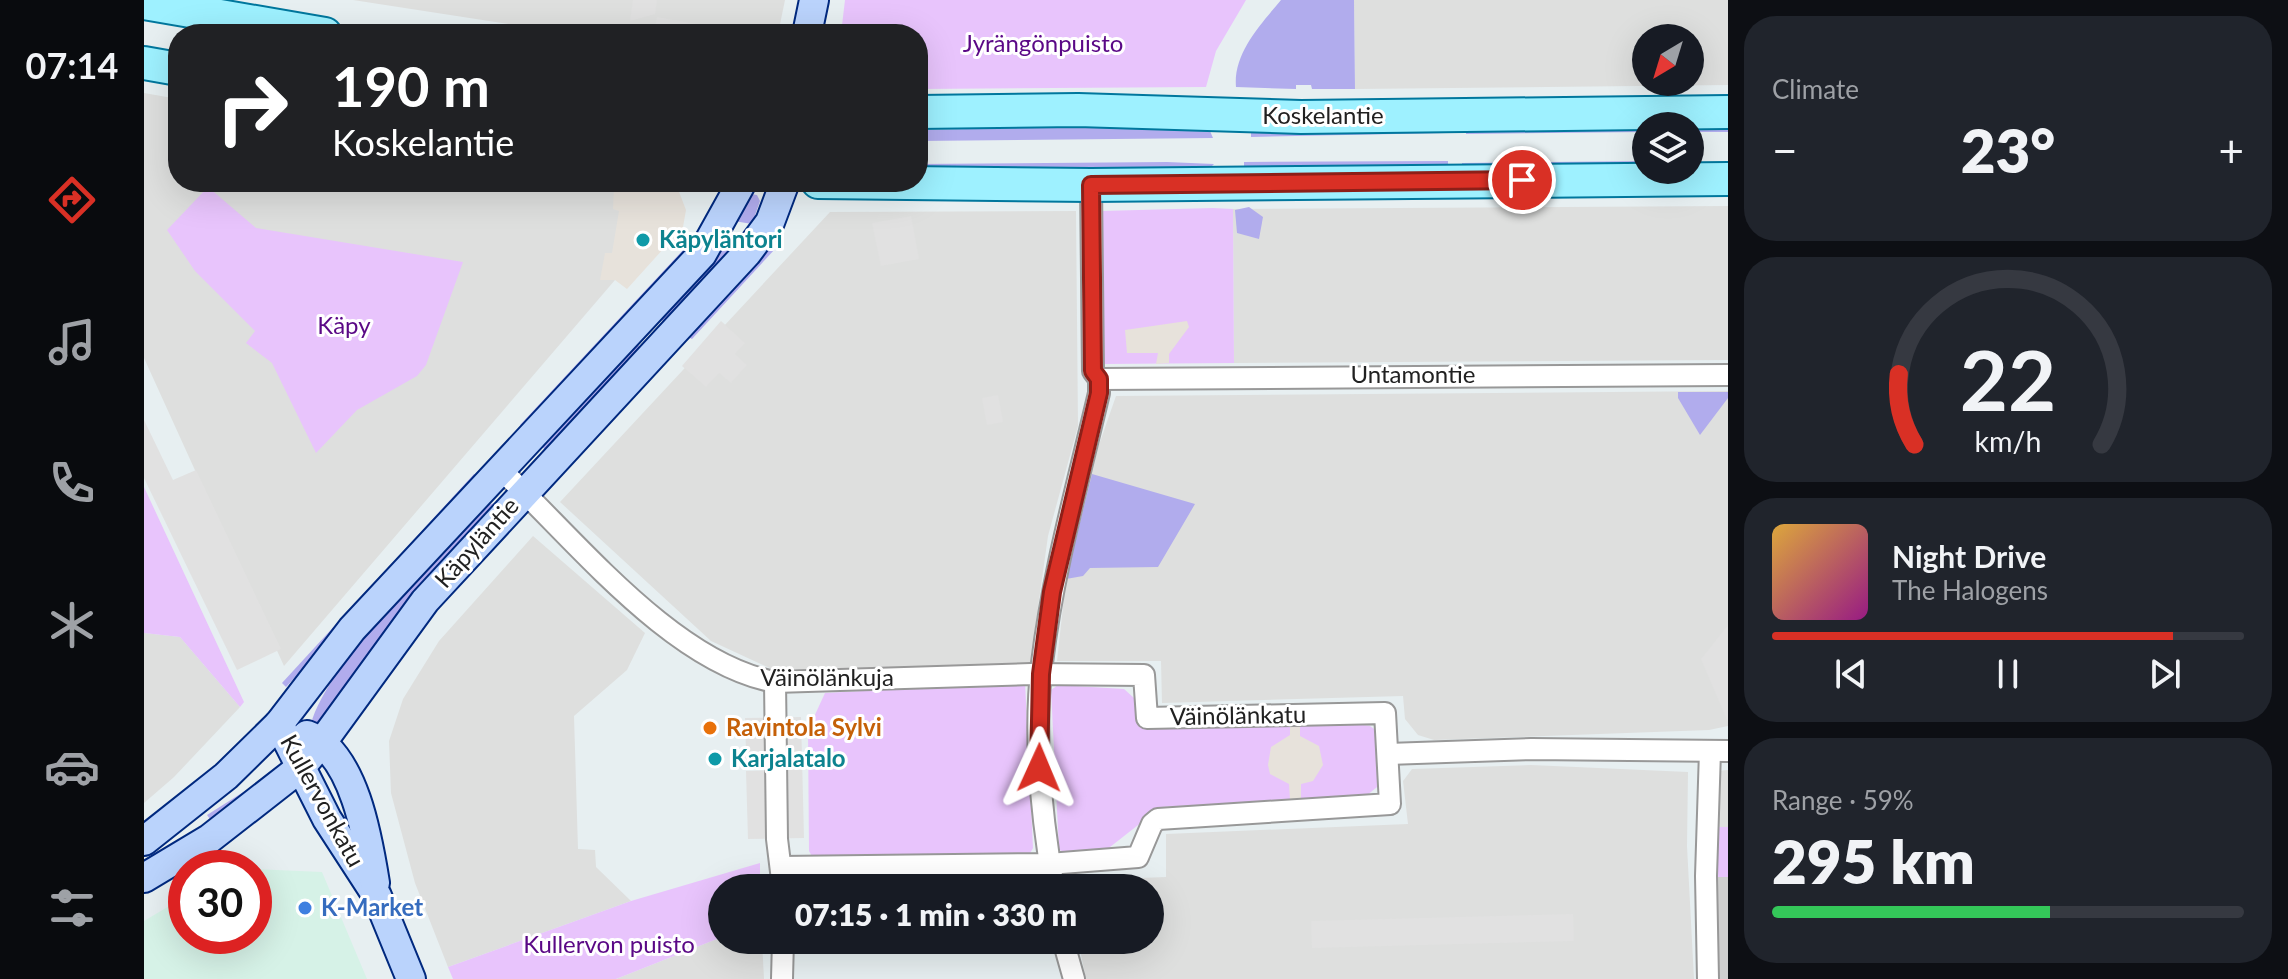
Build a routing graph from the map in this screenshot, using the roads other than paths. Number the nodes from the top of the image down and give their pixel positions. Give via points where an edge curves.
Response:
1 (814, 0) edge
2 (144, 3) edge
3 (267, 24) edge
4 (809, 24) edge
5 (144, 63) edge
6 (168, 67) edge
7 (928, 112) edge
8 (1728, 112) edge
9 (1728, 179) edge
10 (928, 185) edge
11 (1091, 185) junction
12 (736, 192) edge
13 (781, 192) edge
14 (1728, 375) edge
15 (1099, 379) junction
16 (500, 469) junction
17 (524, 491) junction
18 (1041, 674) junction
19 (775, 682) junction
20 (279, 724) junction
21 (323, 741) junction
22 (1719, 751) edge
23 (1388, 754) junction
24 (300, 768) junction
25 (144, 841) edge
26 (1049, 864) junction
27 (781, 874) edge
28 (858, 874) edge
29 (1051, 874) edge
30 (144, 878) edge
31 (377, 896) junction
32 (783, 954) edge
33 (1067, 954) edge
34 (411, 979) edge
35 (782, 979) edge
36 (1074, 979) edge
37 (1708, 979) edge

1 - 4 main road
2 - 3 main road
5 - 6 main road
7 - 8 main road, Koskelantie via 1301,117
9 - 11 main road
10 - 11 main road
11 - 15 street via 1093,371
12 - 16 main road, Käpyläntie via 702,254
13 - 17 main road, Käpyläntie via 770,222 747,253
14 - 15 street, Untamontie
15 - 18 street via 1052,592
16 - 17 street, Väinölänkuja
16 - 20 main road, Käpyläntie via 352,629
17 - 19 street, Väinölänkuja via 680,641 749,677
17 - 21 main road, Käpyläntie via 425,601
18 - 19 street, Väinölänkuja
18 - 23 street, Väinölänkatu via 1144,675 1147,718 1385,713
18 - 26 street via 1039,768
19 - 27 street
20 - 21 main road, Kullervonkatu
20 - 24 main road, Kullervonkatu
20 - 25 main road, Käpyläntie via 226,776
21 - 24 main road, Käpyläntie
21 - 31 main road, Kullervonkatu via 356,797
22 - 23 street
22 - 37 street via 1706,876
23 - 26 street, Väinölänkatu via 1390,804 1158,819 1138,857
24 - 30 main road, Käpyläntie via 209,839
24 - 31 main road, Kullervonkatu
26 - 28 street
26 - 29 street
31 - 34 main road, Kullervonkatu
32 - 35 street
33 - 36 street

